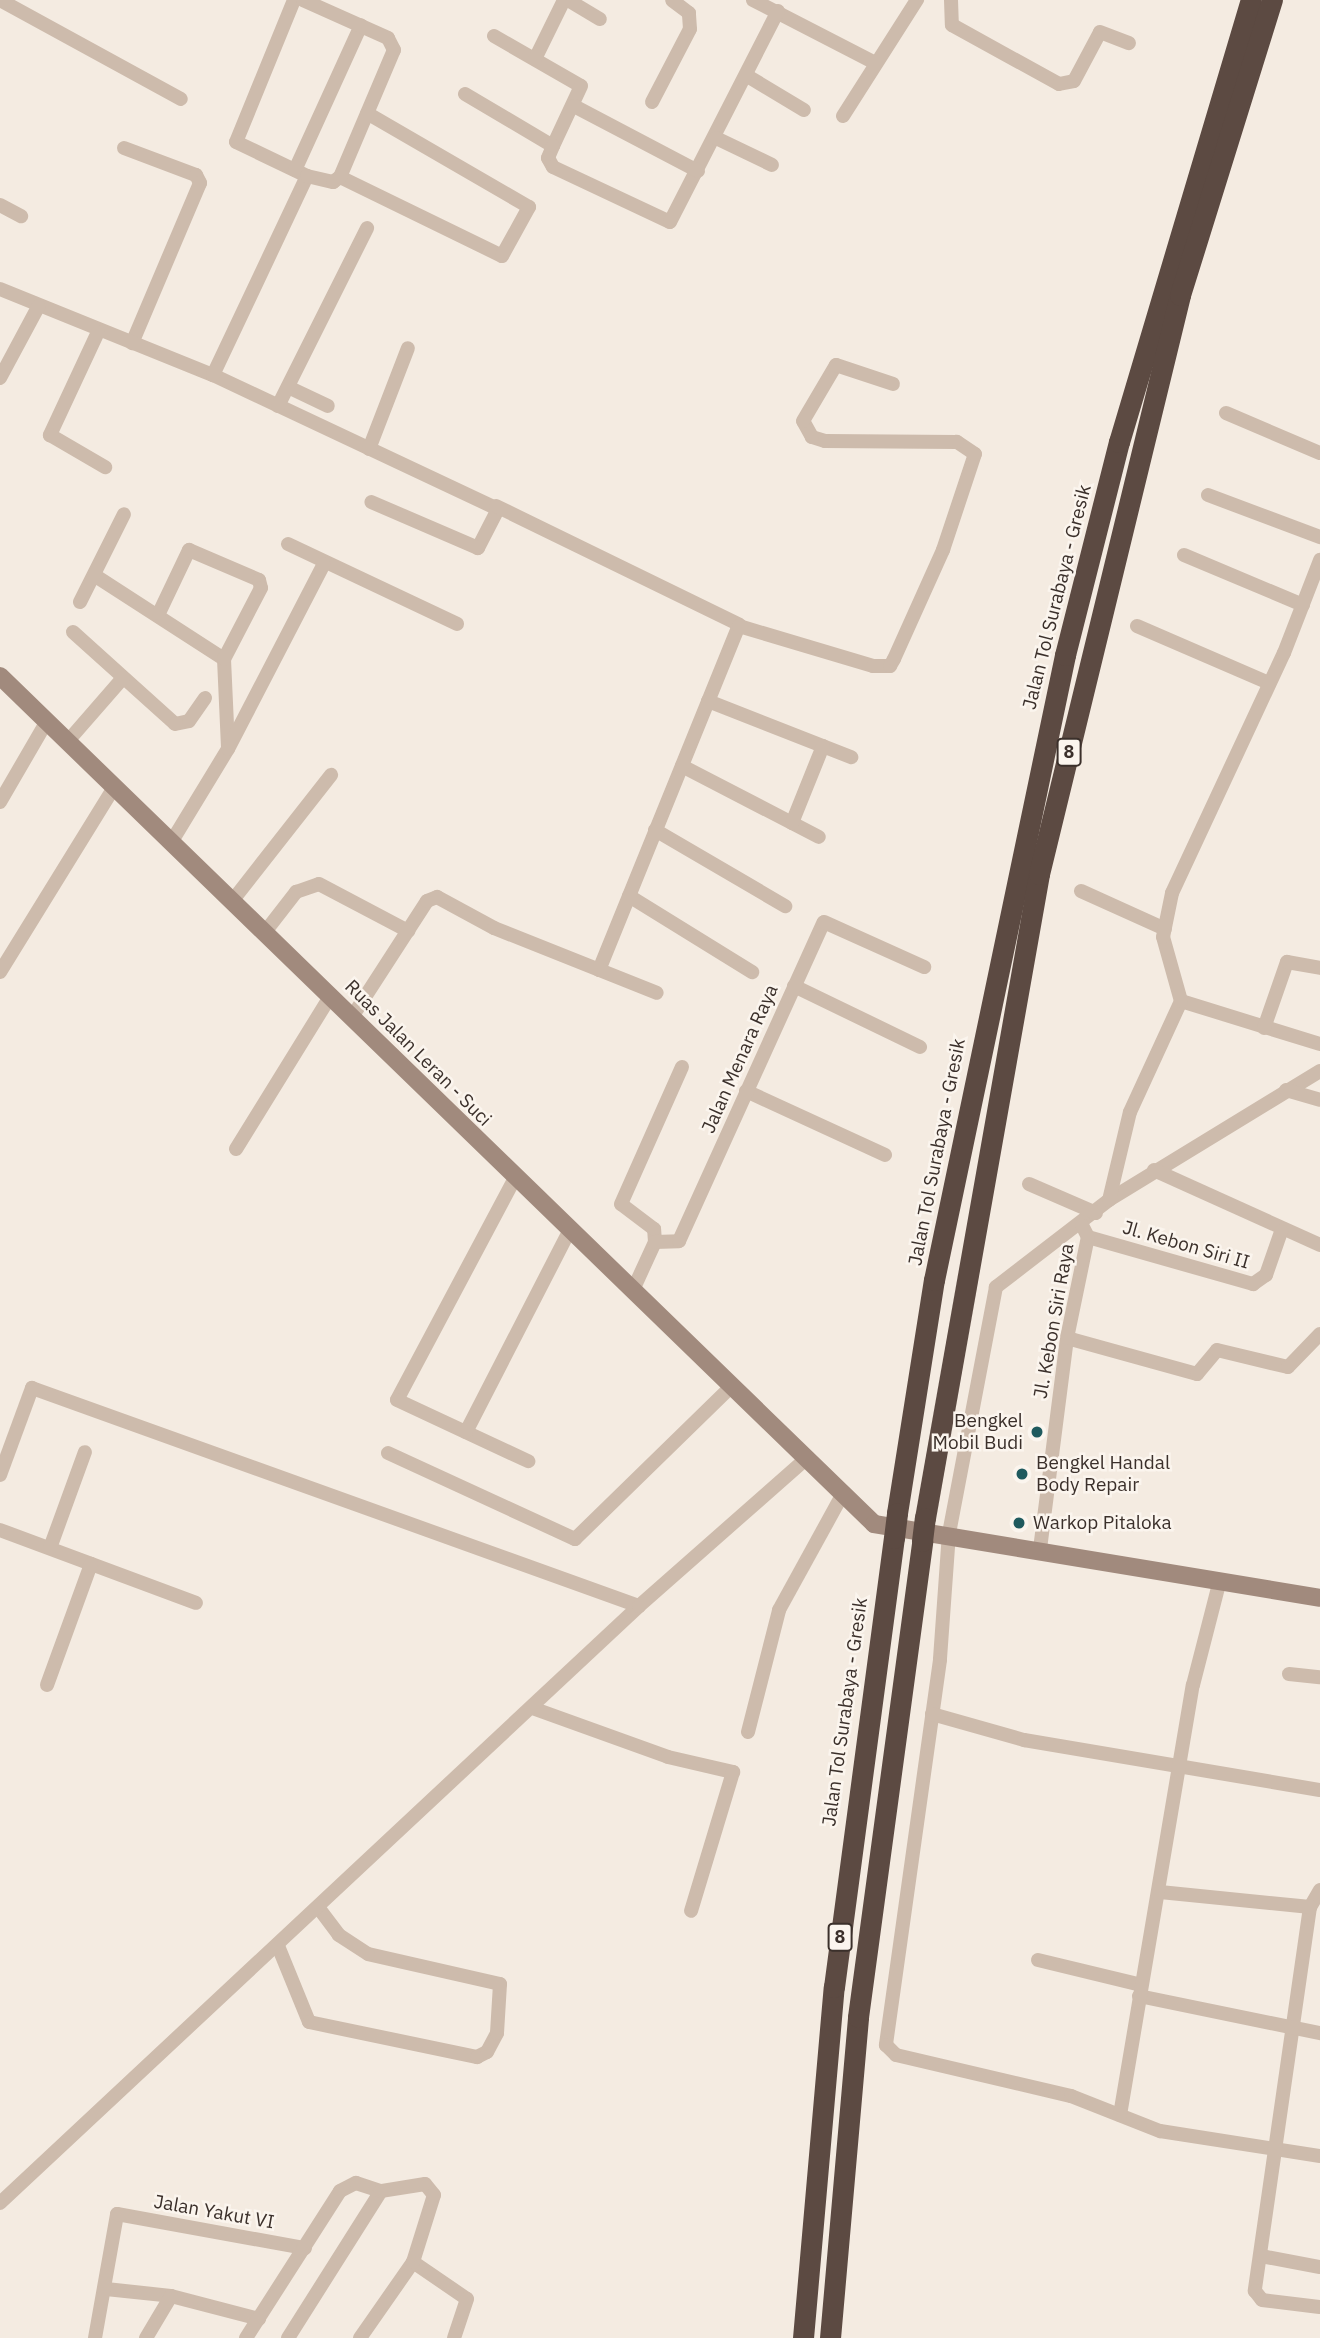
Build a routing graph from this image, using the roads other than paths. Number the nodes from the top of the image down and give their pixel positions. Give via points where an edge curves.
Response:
1 (0, 0) edge
2 (294, 0) edge
3 (303, 0) edge
4 (566, 0) edge
5 (672, 0) edge
6 (753, 0) edge
7 (951, 0) edge
8 (1251, 0) edge
9 (1272, 0) edge
10 (915, 1) edge
11 (778, 11) junction
12 (600, 19) dead end
13 (361, 25) junction
14 (494, 36) dead end
15 (1129, 43) dead end
16 (534, 59) junction
17 (875, 63) junction
18 (749, 77) junction
19 (466, 94) dead end
20 (181, 99) dead end
21 (652, 102) dead end
22 (574, 106) junction
23 (804, 110) dead end
24 (367, 113) junction
25 (842, 116) dead end
26 (716, 138) junction
27 (553, 146) junction
28 (124, 148) dead end
29 (772, 165) dead end
30 (698, 171) junction
31 (301, 173) junction
32 (340, 177) junction
33 (0, 205) edge
34 (21, 216) dead end
35 (367, 228) dead end
36 (0, 289) edge
37 (38, 307) junction
38 (98, 332) junction
39 (132, 343) junction
40 (408, 348) dead end
41 (213, 375) junction
42 (0, 378) edge
43 (893, 384) dead end
44 (288, 387) junction
45 (278, 406) junction
46 (328, 406) dead end
47 (1226, 413) dead end
48 (369, 449) junction
49 (1320, 453) edge
50 (105, 467) dead end
51 (1208, 495) dead end
52 (371, 502) dead end
53 (496, 506) junction
54 (124, 513) dead end
55 (1320, 537) edge
56 (288, 544) dead end
57 (1184, 555) dead end
58 (1320, 560) edge
59 (324, 564) junction
60 (94, 575) junction
61 (80, 602) dead end
62 (1303, 605) junction
63 (159, 613) junction
64 (457, 624) dead end
65 (740, 625) junction
66 (1137, 626) dead end
67 (74, 632) dead end
68 (224, 659) junction
69 (0, 676) edge
70 (123, 678) junction
71 (1269, 683) junction
72 (205, 698) dead end
73 (708, 701) junction
74 (226, 703) junction
75 (247, 713) junction
76 (47, 721) junction
77 (68, 741) junction
78 (823, 746) junction
79 (228, 749) junction
80 (851, 757) dead end
81 (681, 766) junction
82 (331, 775) dead end
83 (115, 786) junction
84 (0, 802) edge
85 (792, 823) junction
86 (655, 830) junction
87 (819, 837) dead end
88 (172, 841) junction
89 (1081, 891) dead end
90 (629, 896) junction
91 (233, 900) junction
92 (785, 906) dead end
93 (1165, 929) junction
94 (408, 931) junction
95 (265, 932) junction
96 (924, 967) dead end
97 (1320, 968) edge
98 (599, 970) junction
99 (0, 972) edge
100 (752, 972) dead end
101 (794, 986) junction
102 (657, 993) dead end
103 (331, 995) junction
104 (1181, 1001) junction
105 (352, 1017) junction
106 (1265, 1028) junction
107 (1320, 1044) edge
108 (919, 1047) dead end
109 (682, 1068) dead end
110 (1320, 1072) edge
111 (1286, 1090) junction
112 (746, 1091) junction
113 (1320, 1100) edge
114 (236, 1149) dead end
115 (884, 1155) dead end
116 (1154, 1170) junction
117 (515, 1178) junction
118 (1029, 1184) dead end
119 (1109, 1200) junction
120 (1096, 1213) junction
121 (570, 1230) junction
122 (1086, 1231) junction
123 (1281, 1232) junction
124 (655, 1242) junction
125 (1320, 1245) edge
126 (632, 1290) junction
127 (1320, 1334) edge
128 (1066, 1338) junction
129 (731, 1387) junction
130 (466, 1432) junction
131 (85, 1452) dead end
132 (388, 1453) dead end
133 (807, 1457) junction
134 (528, 1461) dead end
135 (0, 1475) edge
136 (841, 1497) junction
137 (0, 1530) edge
138 (949, 1533) junction
139 (50, 1548) junction
140 (1040, 1549) junction
141 (91, 1564) junction
142 (1220, 1580) junction
143 (1320, 1598) edge
144 (196, 1603) dead end
145 (639, 1606) junction
146 (1289, 1674) dead end
147 (1320, 1677) edge
148 (47, 1685) dead end
149 (535, 1709) junction
150 (932, 1714) junction
151 (748, 1732) dead end
152 (1180, 1765) junction
153 (1320, 1790) edge
154 (1320, 1890) edge
155 (1160, 1892) junction
156 (319, 1908) junction
157 (1310, 1908) junction
158 (691, 1911) dead end
159 (278, 1946) junction
160 (1038, 1960) dead end
161 (1140, 1991) junction
162 (1294, 2029) junction
163 (1320, 2033) edge
164 (1120, 2115) junction
165 (1280, 2151) junction
166 (1320, 2156) edge
167 (381, 2191) junction
168 (0, 2203) edge
169 (305, 2248) junction
170 (1261, 2256) junction
171 (413, 2262) junction
172 (1320, 2267) edge
173 (106, 2289) junction
174 (171, 2296) junction
175 (1320, 2307) edge
176 (259, 2319) junction
177 (95, 2338) edge
178 (146, 2338) edge
179 (246, 2338) edge
180 (288, 2338) edge
181 (360, 2338) edge
182 (454, 2338) edge
183 (803, 2338) edge
184 (830, 2338) edge

1 - 20 street
2 - 31 street via 236,142
3 - 13 street
4 - 12 street
4 - 16 street
5 - 21 street via 690,13 690,29
6 - 11 street
7 - 15 street via 952,25 1059,84 1074,81 1100,32
8 - 183 highway, Jalan Tol Surabaya - Gresik / 8, bridge via 1119,442 1065,655 934,1280 897,1513 834,1987
9 - 184 highway, 8, bridge via 1180,295 1039,874 925,1518 858,2017
10 - 17 street
11 - 17 street
11 - 18 street
13 - 24 street via 394,45
13 - 31 street
14 - 16 street
16 - 22 street via 581,86
17 - 25 street
18 - 23 street
18 - 26 street
19 - 27 street
22 - 27 street
22 - 30 street
24 - 32 street
24 - 32 street via 529,207 502,256
26 - 29 street
26 - 30 street
27 - 30 street via 548,158 553,167 667,223
28 - 39 street via 196,175 200,183
31 - 32 street via 333,182
31 - 41 street
33 - 34 street
35 - 44 street
36 - 37 street
37 - 38 street
37 - 42 street
38 - 39 street
38 - 50 street via 50,435
39 - 41 street
40 - 48 street
41 - 45 street
43 - 65 street via 835,365 803,421 812,437 825,441 957,442 975,454 943,550 890,666 873,666
44 - 45 street
44 - 46 street
45 - 48 street
47 - 49 street
48 - 53 street
51 - 55 street
52 - 53 street via 478,548
53 - 65 street
54 - 60 street
56 - 59 street
57 - 62 street
58 - 62 street
59 - 64 street
59 - 75 street
60 - 61 street
60 - 63 street
62 - 71 street
63 - 68 street
63 - 68 street via 191,549 259,580 261,588
65 - 73 street
66 - 71 street
67 - 70 street
68 - 74 street
69 - 76 main road, Ruas Jalan Leran - Suci
70 - 72 street via 175,723 189,721
70 - 77 street
71 - 93 street via 1191,843
73 - 78 street
73 - 81 street
74 - 75 street
74 - 79 street
75 - 79 street
76 - 77 main road, Ruas Jalan Leran - Suci
76 - 84 street
77 - 83 main road, Ruas Jalan Leran - Suci
78 - 80 street
78 - 85 street
79 - 88 street
81 - 85 street
81 - 86 street
82 - 91 street
83 - 88 main road, Ruas Jalan Leran - Suci
83 - 99 street
85 - 87 street
86 - 90 street
86 - 92 street
88 - 91 main road, Ruas Jalan Leran - Suci
89 - 93 street
90 - 98 street
90 - 100 street
91 - 95 main road, Ruas Jalan Leran - Suci
93 - 104 street via 1166,962
94 - 95 street via 319,884 296,892
94 - 98 street via 427,901 444,898 494,928
94 - 105 street
95 - 103 main road, Ruas Jalan Leran - Suci
96 - 101 street, Jalan Menara Raya via 827,921
97 - 106 street via 1287,962
98 - 102 street
101 - 108 street
101 - 112 street, Jalan Menara Raya
103 - 105 main road, Ruas Jalan Leran - Suci
103 - 114 street
104 - 106 street
104 - 119 street via 1130,1112
105 - 117 main road, Ruas Jalan Leran - Suci
106 - 107 street
109 - 124 street via 621,1204 653,1229
110 - 111 street
111 - 113 street
111 - 116 street
112 - 115 street
112 - 124 street, Jalan Menara Raya via 679,1241
116 - 119 street
116 - 123 street
117 - 121 main road, Ruas Jalan Leran - Suci
117 - 130 street via 398,1397 402,1407
118 - 120 street
119 - 120 street
120 - 122 street
121 - 126 main road, Ruas Jalan Leran - Suci
121 - 130 street
122 - 123 street, Jl. Kebon Siri II via 1253,1284 1266,1275
122 - 128 street, Jl. Kebon Siri Raya
122 - 138 street via 996,1287
123 - 125 street
124 - 126 street
126 - 129 main road, Ruas Jalan Leran - Suci
127 - 128 street via 1288,1367 1217,1350 1197,1374
128 - 140 street, Jl. Kebon Siri Raya
129 - 132 street via 575,1539
129 - 133 main road, Ruas Jalan Leran - Suci
130 - 134 street
131 - 139 street
133 - 136 main road, Ruas Jalan Leran - Suci
133 - 145 street
135 - 145 street via 32,1388
136 - 138 main road, Ruas Jalan Leran - Suci via 874,1524
136 - 151 street via 779,1610
137 - 139 street
138 - 140 main road
138 - 150 street
139 - 141 street
140 - 142 main road
141 - 144 street
141 - 148 street
142 - 143 main road
142 - 152 street
145 - 149 street
146 - 147 street
149 - 156 street
149 - 158 street via 668,1757 733,1772
150 - 152 street via 1024,1740
150 - 164 street via 888,2052 1071,2096
152 - 153 street
152 - 155 street
154 - 157 street
155 - 157 street
155 - 161 street
156 - 159 street
156 - 159 street via 339,1935 368,1954 500,1984 497,2033 487,2052 477,2057 309,2022
157 - 162 street
159 - 168 street
160 - 161 street
161 - 162 street
161 - 164 street
162 - 163 street
162 - 165 street
164 - 165 street via 1160,2131
165 - 166 street
165 - 170 street
167 - 169 street via 346,2185
167 - 171 street via 425,2184 433,2191
167 - 180 street
169 - 173 street, Jalan Yakut VI via 117,2214
169 - 176 street
170 - 172 street
170 - 175 street via 1258,2297
171 - 181 street
171 - 182 street via 467,2298
173 - 174 street
173 - 177 street
174 - 176 street
174 - 178 street
176 - 179 street

